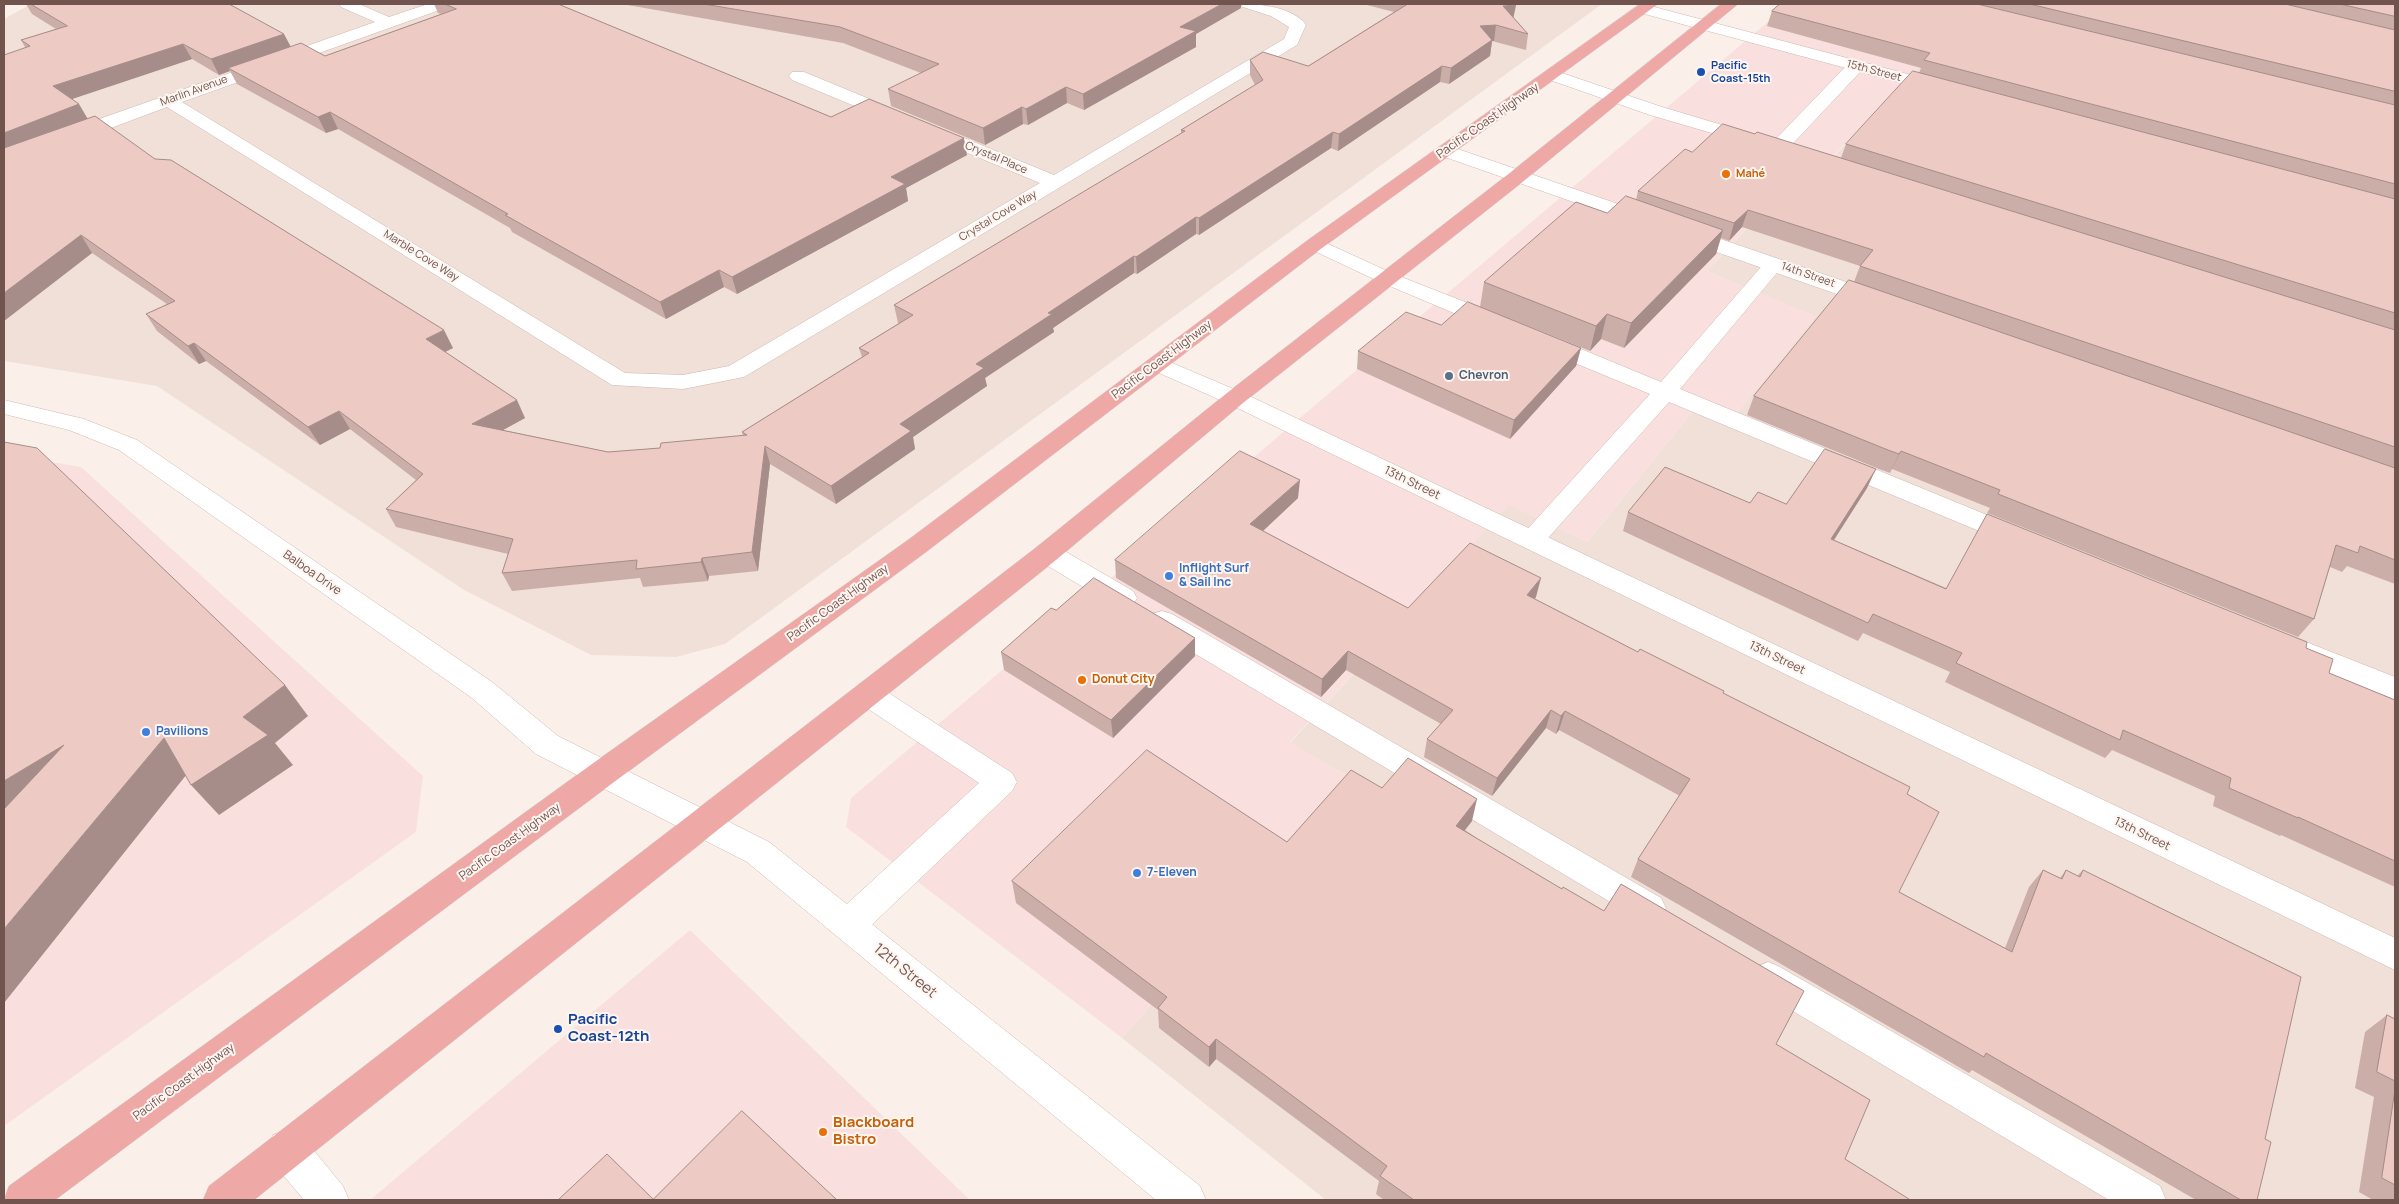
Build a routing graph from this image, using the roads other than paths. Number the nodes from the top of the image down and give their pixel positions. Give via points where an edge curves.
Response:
1 (348, 4) edge
2 (442, 4) edge
3 (1249, 4) edge
4 (1730, 4) edge
5 (1647, 6) edge
6 (387, 22) junction
7 (1703, 25) junction
8 (1856, 66) junction
9 (1552, 75) junction
10 (798, 76) dead end
11 (1962, 95) edge
12 (1615, 97) junction
13 (169, 100) junction
14 (1778, 148) junction
15 (1446, 151) junction
16 (1797, 154) edge
17 (4, 162) edge
18 (1518, 176) junction
19 (1055, 182) junction
20 (1315, 244) junction
21 (1774, 264) junction
22 (1387, 278) junction
23 (1896, 307) edge
24 (1158, 364) junction
25 (683, 382) joint
26 (1664, 392) junction
27 (1235, 398) junction
28 (4, 407) edge
29 (1532, 540) junction
30 (2041, 547) edge
31 (1047, 553) junction
32 (2278, 642) edge
33 (2395, 689) edge
34 (868, 694) junction
35 (603, 773) junction
36 (703, 823) junction
37 (1674, 922) edge
38 (848, 925) junction
39 (2395, 955) edge
40 (1743, 963) edge
41 (287, 1149) junction
42 (23, 1200) edge
43 (223, 1200) edge
44 (328, 1200) edge
45 (1186, 1200) edge
46 (2146, 1200) edge

1 - 6 street
2 - 6 street, Marlin Avenue
3 - 19 street, Crystal Cove Way via 1298,24 1291,42
4 - 7 highway
5 - 7 street, 15th Street
5 - 9 highway, Pacific Coast Highway
6 - 13 street, Marlin Avenue
7 - 8 street, 15th Street
7 - 12 highway
8 - 11 street, 15th Street
8 - 14 street
9 - 12 street
9 - 15 highway, Pacific Coast Highway
10 - 19 street, Crystal Place
12 - 14 street
12 - 18 highway
13 - 17 street, Marlin Avenue
13 - 25 street, Marble Cove Way via 620,380
14 - 16 street
15 - 18 street, 14th Street
15 - 20 highway, Pacific Coast Highway
18 - 21 street, 14th Street
18 - 22 highway
19 - 25 street, Crystal Cove Way via 736,372
20 - 22 street
20 - 24 highway, Pacific Coast Highway
21 - 23 street, 14th Street
21 - 26 street
22 - 26 street
22 - 27 highway
24 - 27 street, 13th Street
24 - 35 highway, Pacific Coast Highway via 917,546
26 - 29 street
26 - 30 street
27 - 29 street, 13th Street
27 - 31 highway
28 - 35 street, Balboa Drive via 76,424 128,444 482,690 547,745
29 - 39 street, 13th Street
31 - 34 highway
31 - 37 street
32 - 33 street
34 - 36 highway
34 - 38 street via 1001,782
35 - 36 street, 12th Street
35 - 42 highway, Pacific Coast Highway
36 - 38 street, 12th Street via 758,852
36 - 41 highway
38 - 45 street, 12th Street
40 - 46 street
41 - 43 highway
41 - 44 street

